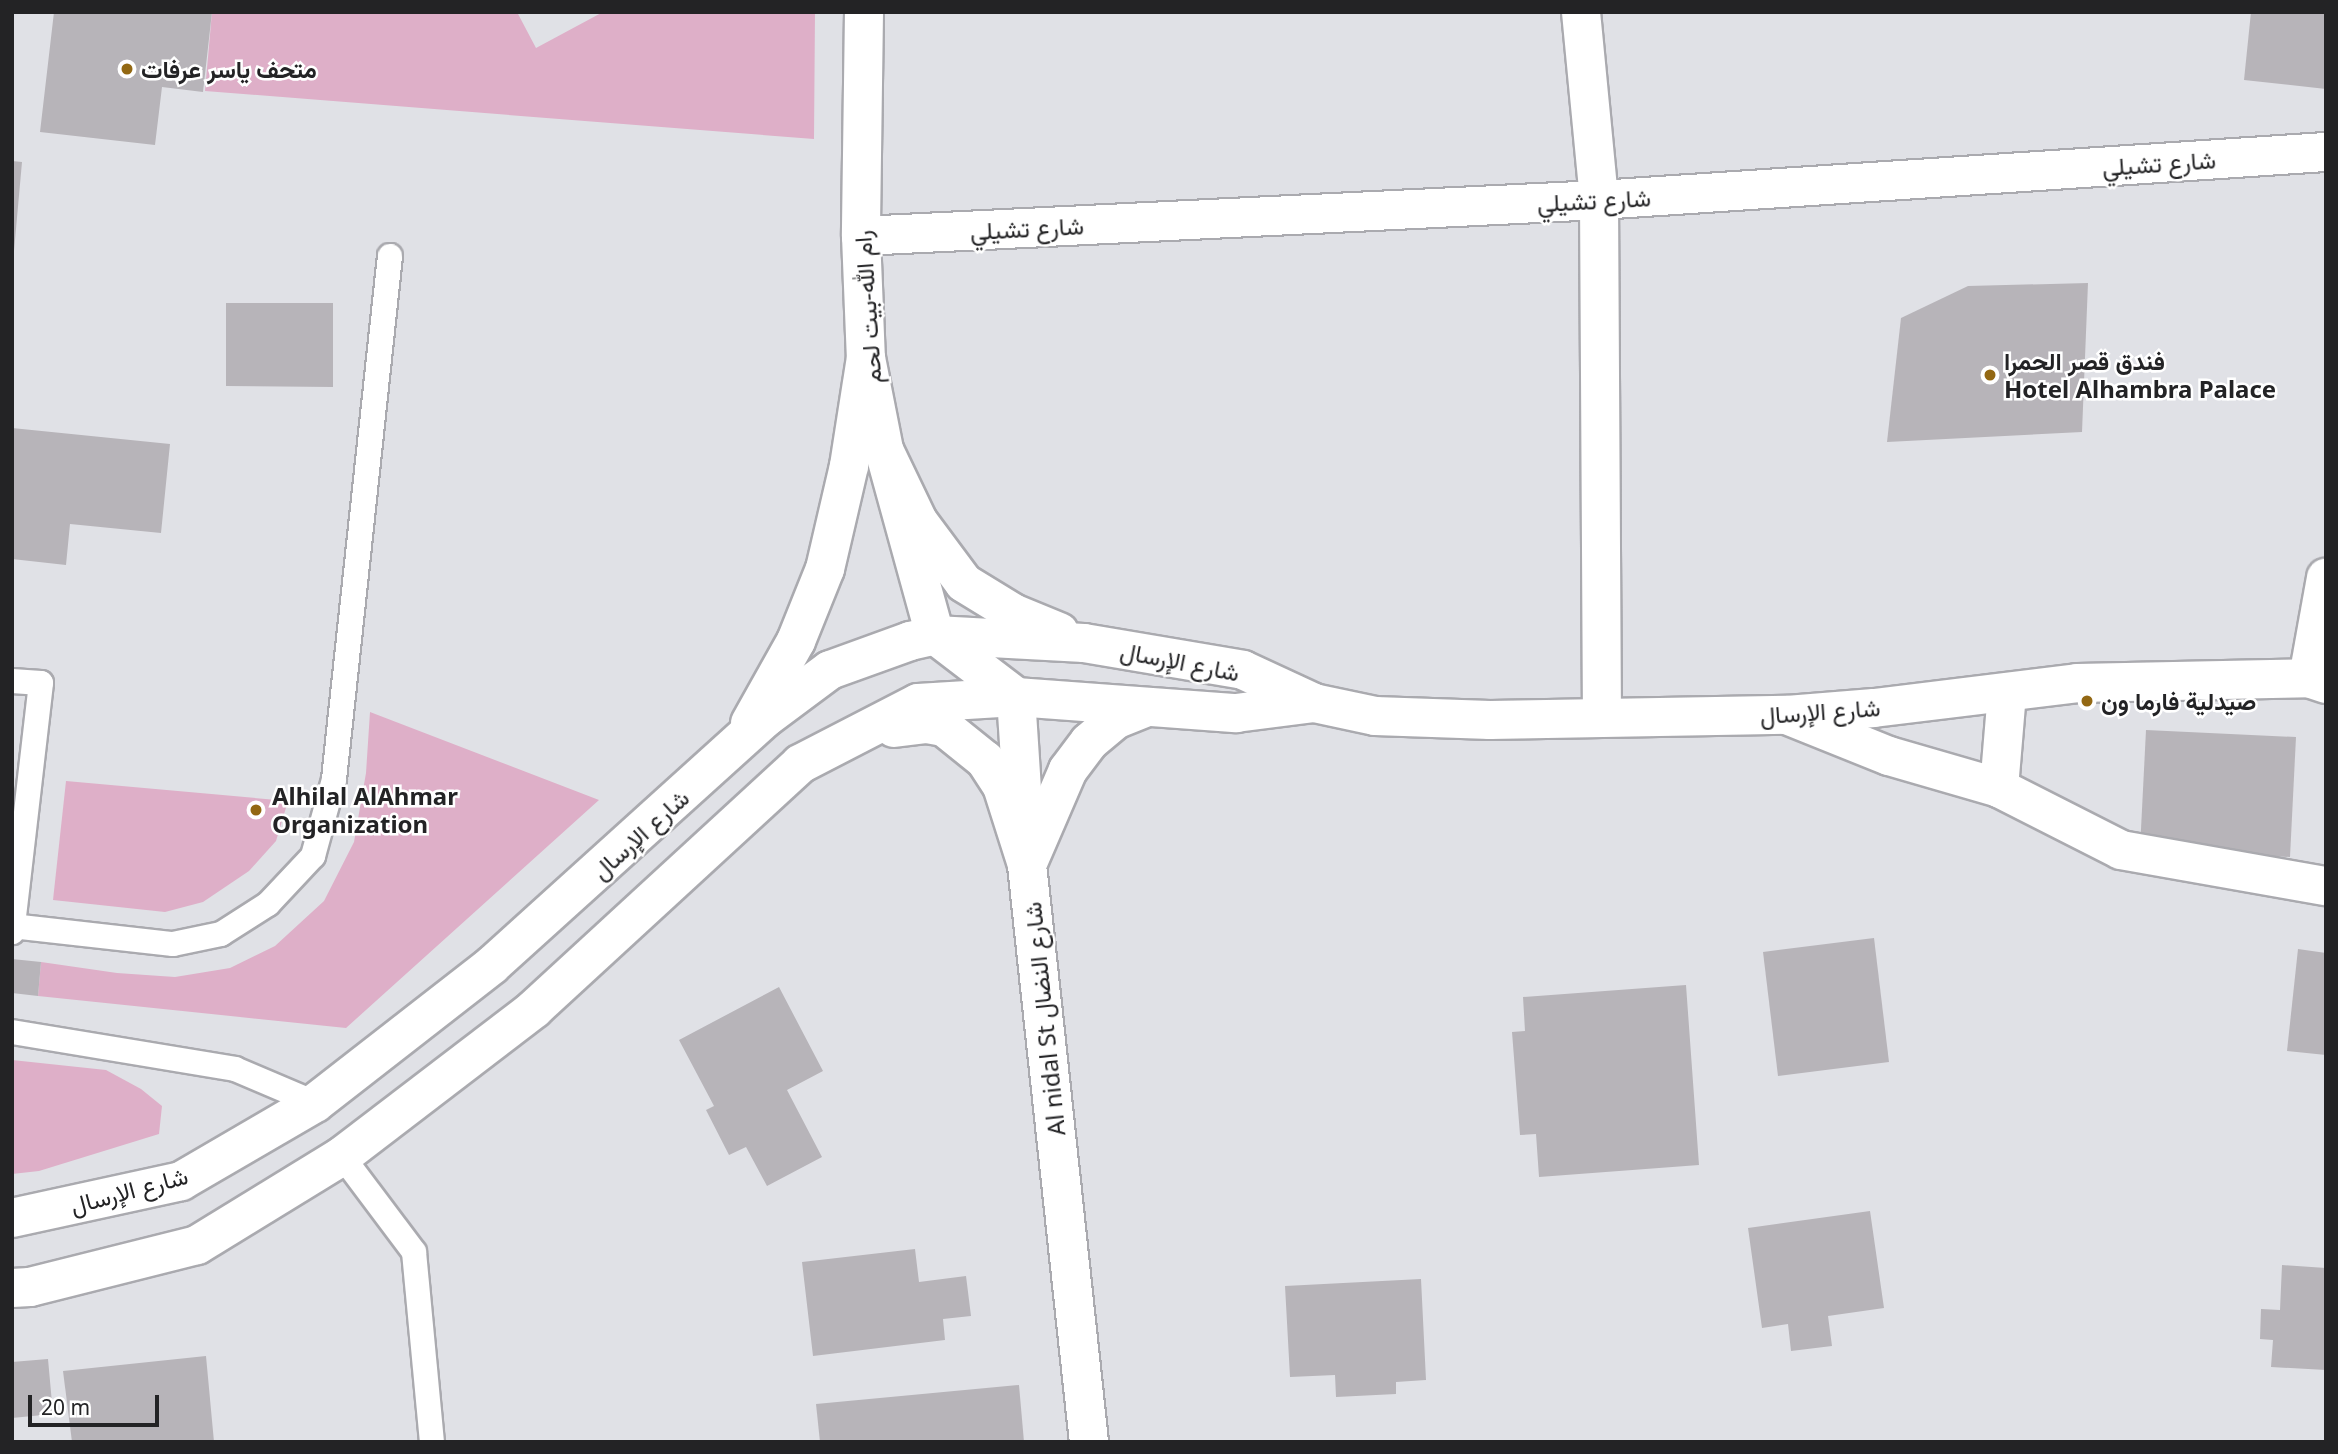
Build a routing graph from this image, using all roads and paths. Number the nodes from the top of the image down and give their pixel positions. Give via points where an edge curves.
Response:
1 (864, 12) edge
2 (1581, 12) edge
3 (2326, 152) edge
4 (1599, 200) junction
5 (861, 236) junction
6 (390, 256) dead end
7 (866, 358) junction
8 (884, 450) junction
9 (2326, 578) edge
10 (935, 635) junction
11 (1084, 643) junction
12 (12, 681) edge
13 (2317, 681) edge
14 (2007, 692) junction
15 (1016, 697) junction
16 (1314, 703) junction
17 (1152, 706) junction
18 (1787, 715) junction
19 (1602, 718) junction
20 (857, 732) junction
21 (739, 743) junction
22 (1999, 788) junction
23 (1027, 865) junction
24 (2326, 886) edge
25 (13, 926) edge
26 (12, 932) edge
27 (12, 1032) edge
28 (315, 1103) junction
29 (342, 1156) junction
30 (12, 1218) edge
31 (18, 1291) edge
32 (432, 1442) edge
33 (1089, 1442) edge

1 - 5 main road, رام الله-بيت لحم
2 - 4 main road
3 - 4 main road, شارع تشيلي
4 - 5 main road, شارع تشيلي
4 - 19 main road
5 - 7 main road, رام الله-بيت لحم
6 - 25 lane via 334,779 313,856 268,904 221,934 173,944
7 - 8 main road, رام الله-بيت لحم
7 - 21 main road via 849,466 825,569 796,641
8 - 10 main road, رام الله-بيت لحم
8 - 11 main road via 918,521 964,583 1013,612
9 - 13 main road
10 - 11 main road, شارع الإرسال
10 - 15 main road
10 - 21 main road, شارع الإرسال via 830,670
11 - 16 main road, شارع الإرسال via 1243,670
12 - 25 lane via 41,683
13 - 14 main road, شارع الإرسال via 2077,683
14 - 18 main road, شارع الإرسال
14 - 22 main road
15 - 17 main road, شارع الإرسال
15 - 20 main road, شارع الإرسال via 918,703
15 - 23 main road, Al nidal St شارع النضال
16 - 17 main road, شارع الإرسال via 1236,713
16 - 19 main road, شارع الإرسال via 1375,716
17 - 23 main road via 1115,720 1089,742 1068,770
18 - 19 main road, شارع الإرسال
18 - 22 main road via 1889,756
20 - 23 main road via 927,724 944,727 970,746 999,779
20 - 29 main road, شارع الإرسال via 800,764 534,1009
21 - 28 main road, شارع الإرسال via 492,965
22 - 24 main road via 2121,850
23 - 33 main road, Al nidal St شارع النضال
25 - 26 lane
27 - 28 lane via 235,1069
28 - 30 main road, شارع الإرسال via 181,1181
29 - 31 main road, شارع الإرسال via 197,1245
29 - 32 lane via 414,1252

